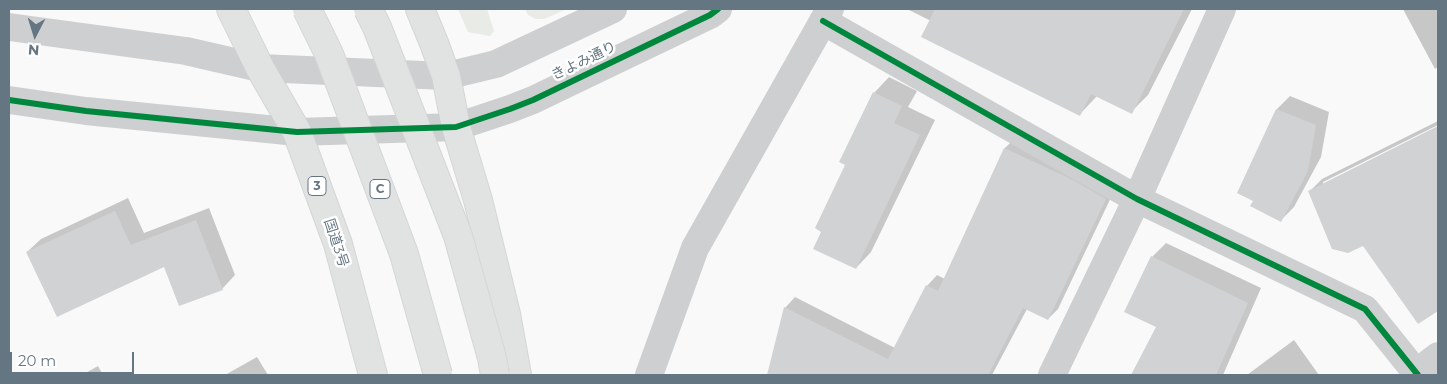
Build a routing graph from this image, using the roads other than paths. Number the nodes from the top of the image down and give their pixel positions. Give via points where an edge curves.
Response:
1 (231, 9) edge
2 (307, 9) edge
3 (368, 9) edge
4 (420, 9) edge
5 (612, 9) edge
6 (718, 9) edge
7 (1222, 9) edge
8 (826, 15) edge
9 (9, 27) edge
10 (260, 68) junction
11 (446, 76) junction
12 (9, 100) edge
13 (456, 127) junction
14 (297, 132) junction
15 (1137, 199) junction
16 (1438, 356) edge
17 (1417, 374) edge
18 (373, 375) edge
19 (438, 375) edge
20 (495, 375) edge
21 (517, 375) edge
22 (649, 375) edge
23 (1052, 375) edge

1 - 10 highway, 国道3号 / 3
2 - 19 highway, C, bridge via 330,54 404,254
3 - 20 highway, bridge via 458,236
4 - 11 highway
5 - 11 street via 496,64
6 - 13 street, きよみ通り via 533,100
7 - 15 street
8 - 15 street
8 - 22 street via 694,248
9 - 10 street via 186,51
10 - 11 street
10 - 14 highway, 国道3号 / 3
11 - 13 highway
12 - 14 street, きよみ通り
13 - 14 street, きよみ通り
13 - 21 highway via 478,200 506,314
14 - 18 highway, 国道3号 / 3 via 338,244
15 - 17 street via 1366,309
15 - 23 street
16 - 17 street

